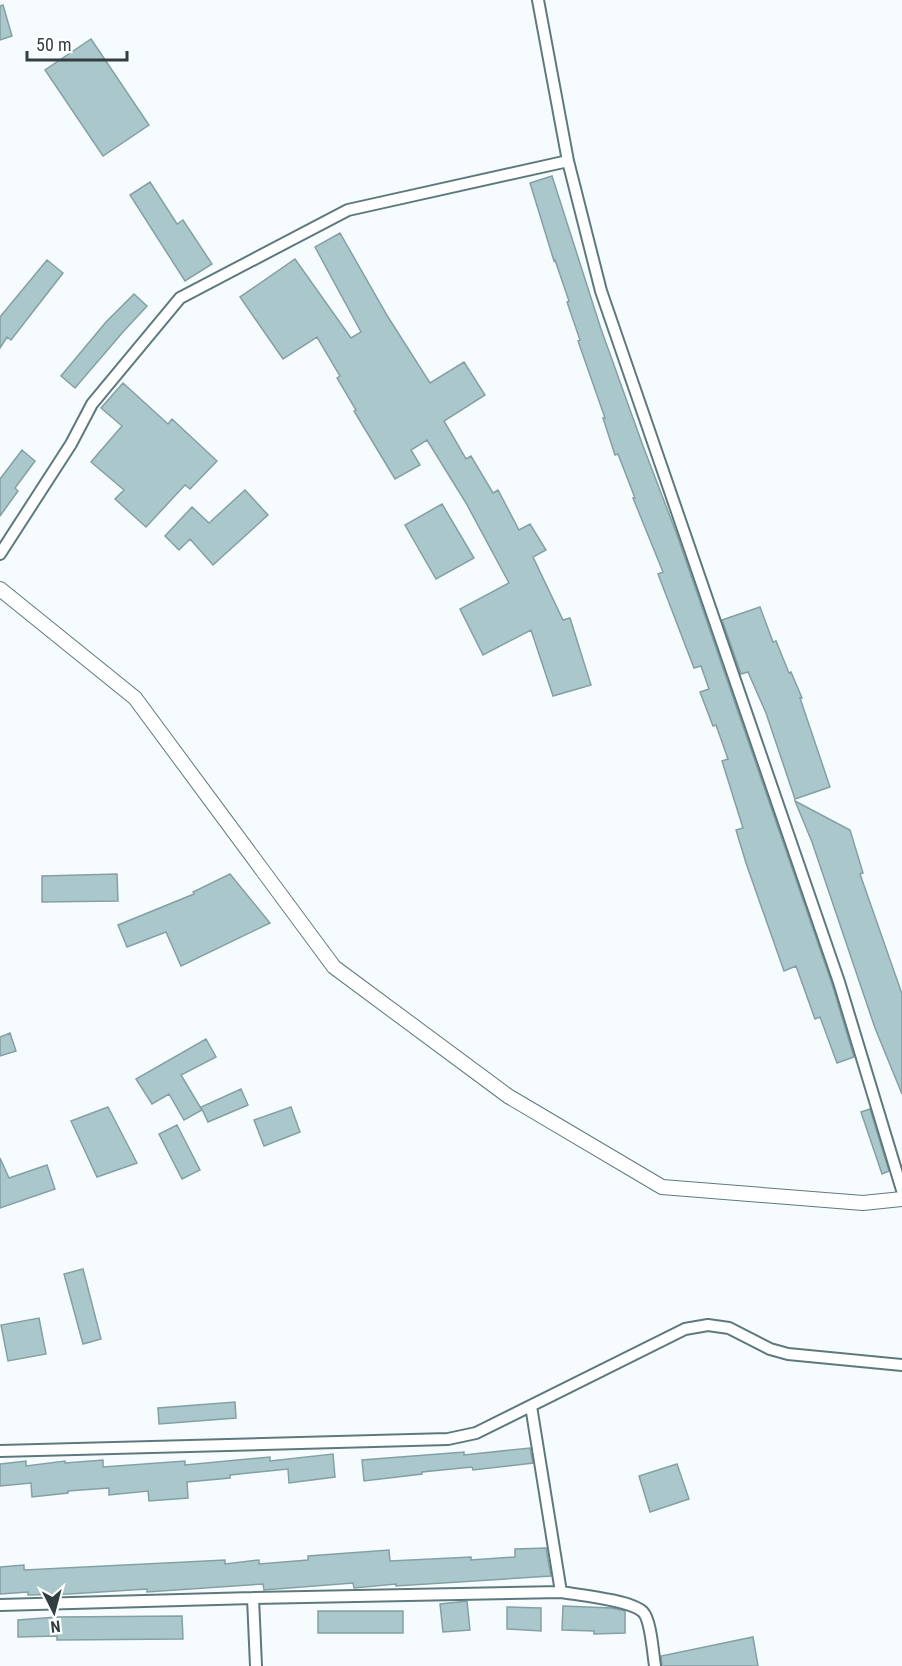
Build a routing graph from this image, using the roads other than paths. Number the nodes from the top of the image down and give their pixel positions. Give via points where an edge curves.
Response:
1 (538, 0) edge
2 (568, 161) junction
3 (0, 554) edge
4 (0, 589) edge
5 (902, 1190) edge
6 (902, 1199) edge
7 (902, 1365) edge
8 (531, 1406) junction
9 (0, 1451) edge
10 (561, 1592) junction
11 (253, 1598) junction
12 (0, 1605) edge
13 (256, 1666) edge
14 (655, 1666) edge

1 - 2 street
2 - 3 street via 348,210 180,298 92,404 71,444
2 - 5 street via 601,291 839,982
4 - 6 street via 135,698 334,968 508,1096 662,1187 863,1203
7 - 8 street via 789,1354 729,1328 708,1325 685,1329
8 - 9 street via 476,1433 448,1439
8 - 10 street
10 - 11 street
10 - 14 street via 628,1604 643,1612
11 - 12 street
11 - 13 street

